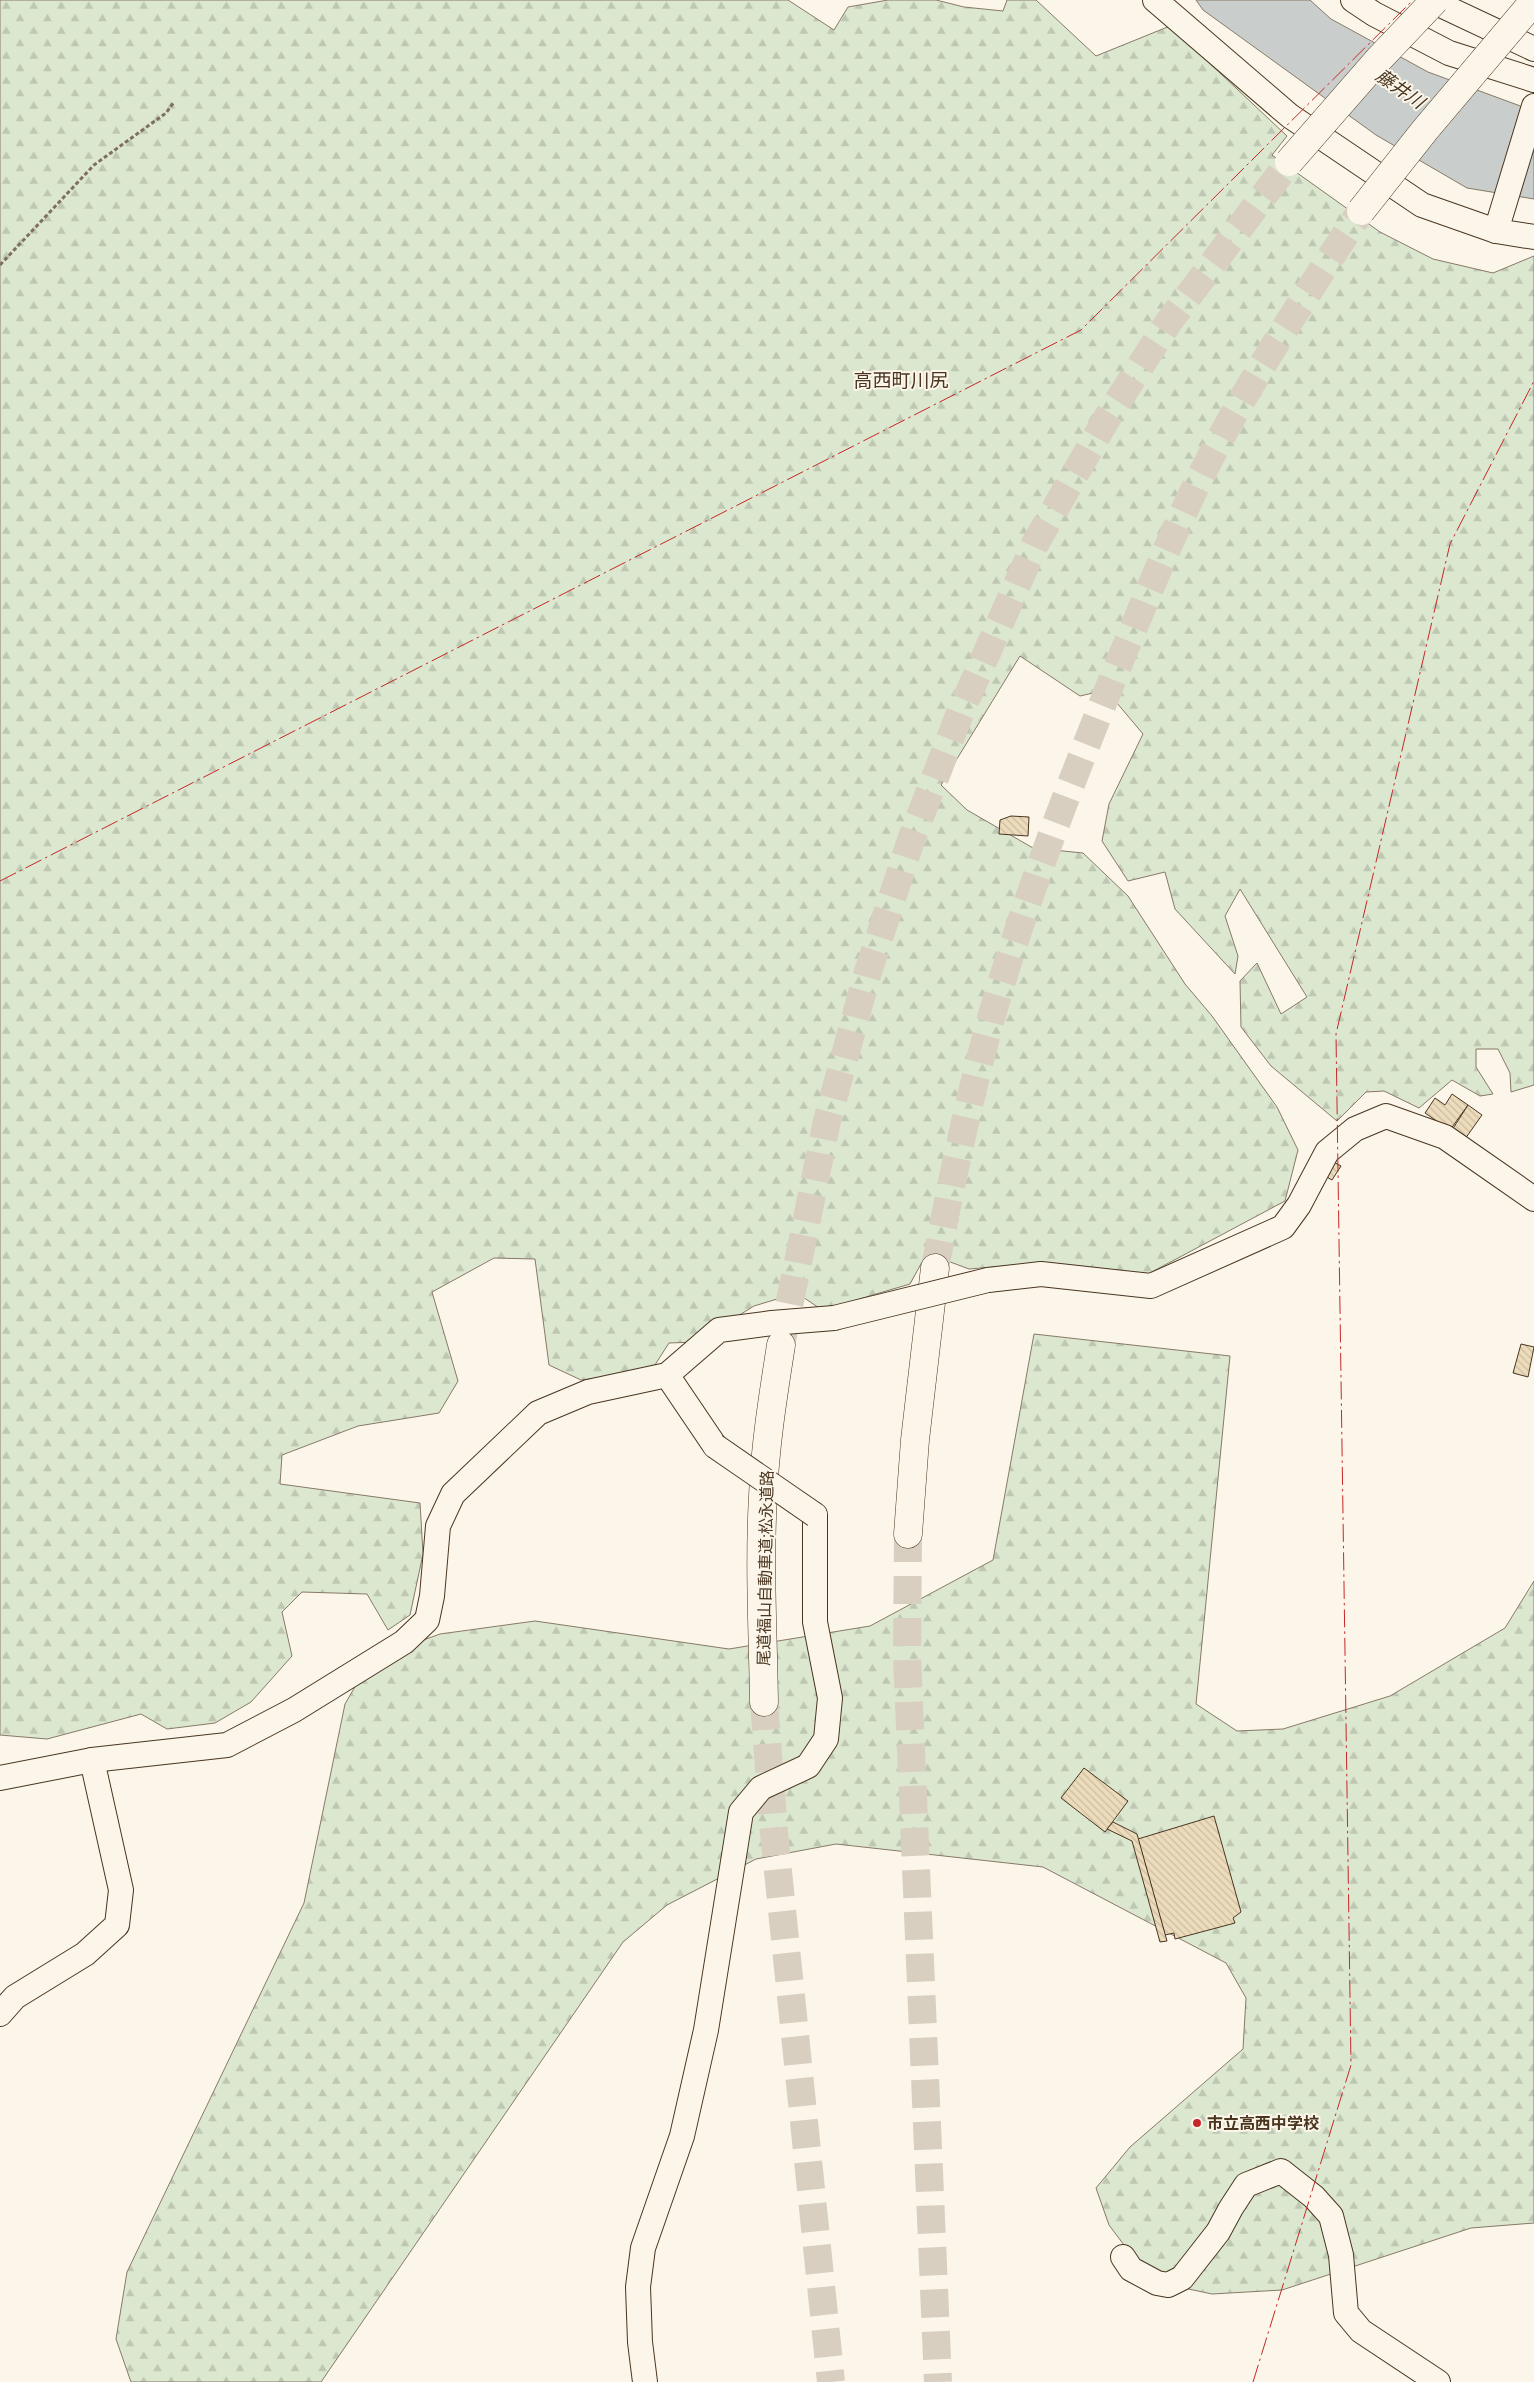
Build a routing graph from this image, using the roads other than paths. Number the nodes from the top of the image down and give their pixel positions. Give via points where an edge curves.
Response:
1 (1155, 0) edge
2 (1353, 0) edge
3 (1430, 0) edge
4 (1435, 0) edge
5 (1534, 1) edge
6 (1534, 16) edge
7 (1534, 49) edge
8 (1487, 65) junction
9 (1534, 80) edge
10 (1534, 106) edge
11 (1425, 130) junction
12 (1290, 162) tunnel mouth
13 (1361, 211) tunnel mouth
14 (1496, 231) junction
15 (1534, 237) edge
16 (1534, 1199) edge
17 (935, 1268) tunnel mouth
18 (781, 1346) tunnel mouth
19 (667, 1375) junction
20 (908, 1534) tunnel mouth
21 (764, 1702) tunnel mouth
22 (92, 1760) junction
23 (0, 1778) edge
24 (0, 2014) edge
25 (1123, 2257) dead end
26 (645, 2382) edge
27 (1438, 2382) edge

1 - 14 street via 1290,116 1331,144 1422,205
2 - 8 street via 1450,53
3 - 7 street
4 - 12 highway, bridge
5 - 11 highway, bridge
6 - 8 highway
8 - 9 street
8 - 11 highway, bridge
10 - 14 street
11 - 13 highway, bridge
14 - 15 street
16 - 19 street, bridge via 1445,1137 1386,1116 1355,1128 1327,1152 1299,1205 1283,1227 1151,1286 1041,1274 988,1280 834,1318 719,1330
17 - 20 highway via 915,1440
18 - 21 highway, 尾道福山自動車道;松永道路 via 770,1413 763,1497
19 - 22 street via 588,1392 538,1413 453,1494 438,1526 427,1620 404,1642 294,1710 227,1745
19 - 26 street, bridge via 714,1446 816,1515 815,1622 830,1698 826,1739 808,1766 762,1788 741,1812 701,2050 682,2136 643,2248 638,2287
22 - 23 street
22 - 24 street via 121,1890 117,1925 86,1954 16,1997
25 - 27 street via 1131,2269 1156,2283 1168,2285 1182,2278 1218,2232 1246,2185 1281,2172 1314,2197 1331,2216 1340,2255 1346,2313 1360,2331

